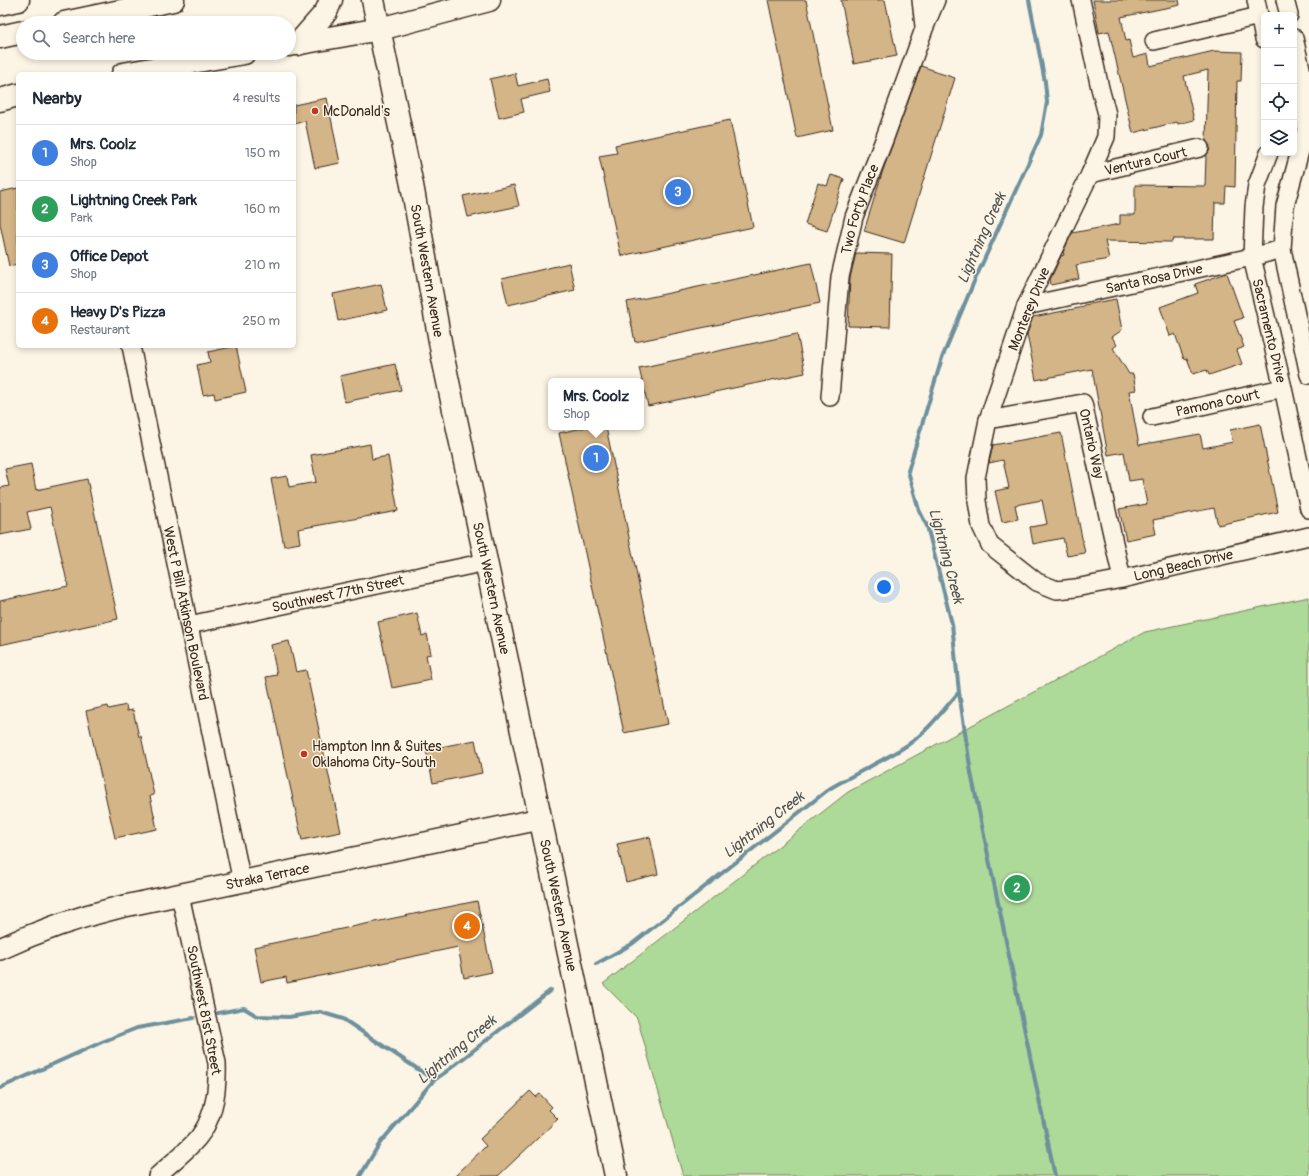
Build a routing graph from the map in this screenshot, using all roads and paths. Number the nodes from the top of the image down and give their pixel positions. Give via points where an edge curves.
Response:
1 (18, 0) edge
2 (172, 0) edge
3 (331, 0) edge
4 (373, 0) edge
5 (439, 0) edge
6 (489, 0) edge
7 (921, 0) edge
8 (936, 0) edge
9 (1081, 0) edge
10 (1285, 0) edge
11 (0, 4) edge
12 (461, 8) junction
13 (1257, 8) edge
14 (1288, 12) edge
15 (97, 16) edge
16 (1261, 26) edge
17 (380, 29) junction
18 (924, 29) junction
19 (16, 34) edge
20 (0, 37) edge
21 (1154, 41) dead end
22 (296, 43) edge
23 (296, 45) edge
24 (1296, 48) edge
25 (204, 60) edge
26 (135, 72) edge
27 (16, 96) edge
28 (0, 100) edge
29 (1200, 148) dead end
30 (1268, 156) edge
31 (1090, 174) junction
32 (1282, 249) junction
33 (1252, 257) junction
34 (1026, 306) junction
35 (131, 348) edge
36 (1309, 375) edge
37 (1283, 388) junction
38 (830, 397) dead end
39 (1152, 417) dead end
40 (988, 420) junction
41 (1309, 509) edge
42 (1309, 536) edge
43 (486, 562) junction
44 (1122, 579) junction
45 (1057, 590) joint
46 (189, 625) junction
47 (540, 819) junction
48 (242, 882) junction
49 (180, 894) junction
50 (0, 949) edge
51 (157, 1176) edge
52 (616, 1176) edge

1 - 11 main road
2 - 15 main road
3 - 22 main road via 326,12
4 - 17 main road, South Western Avenue
5 - 12 main road
6 - 12 main road
7 - 18 street, Two Forty Place
8 - 18 street, Two Forty Place
9 - 31 street, Monterey Drive via 1107,114 1106,137
10 - 14 street
12 - 17 main road
13 - 16 street
13 - 21 street
17 - 23 main road
17 - 43 main road, South Western Avenue via 412,185 444,363
18 - 38 street, Two Forty Place via 854,217 840,277
19 - 20 main road
24 - 32 street via 1303,76 1306,129 1285,206
25 - 26 main road
27 - 28 main road
29 - 31 street, Ventura Court
30 - 33 street, Sacramento Drive via 1257,185
31 - 34 street, Monterey Drive
32 - 33 street, Santa Rosa Drive
32 - 36 street
33 - 34 street, Santa Rosa Drive
33 - 37 street, Sacramento Drive
34 - 40 street, Monterey Drive
35 - 46 street, West P Bill Atkinson Boulevard
37 - 39 street, Pamona Court
37 - 41 street, Sacramento Drive
40 - 44 street, Ontario Way via 1083,403
40 - 45 street, Monterey Drive via 976,478 982,526 990,544 1037,582
42 - 44 street, Long Beach Drive
43 - 46 street, Southwest 77th Street
43 - 47 main road, South Western Avenue
44 - 45 street, Long Beach Drive
46 - 48 street, West P Bill Atkinson Boulevard
47 - 48 street, Straka Terrace
47 - 52 main road, South Western Avenue
48 - 49 street, Straka Terrace
49 - 50 street, Straka Terrace via 96,913 26,937
49 - 51 street, Southwest 81st Street via 217,1062 218,1081 206,1126

